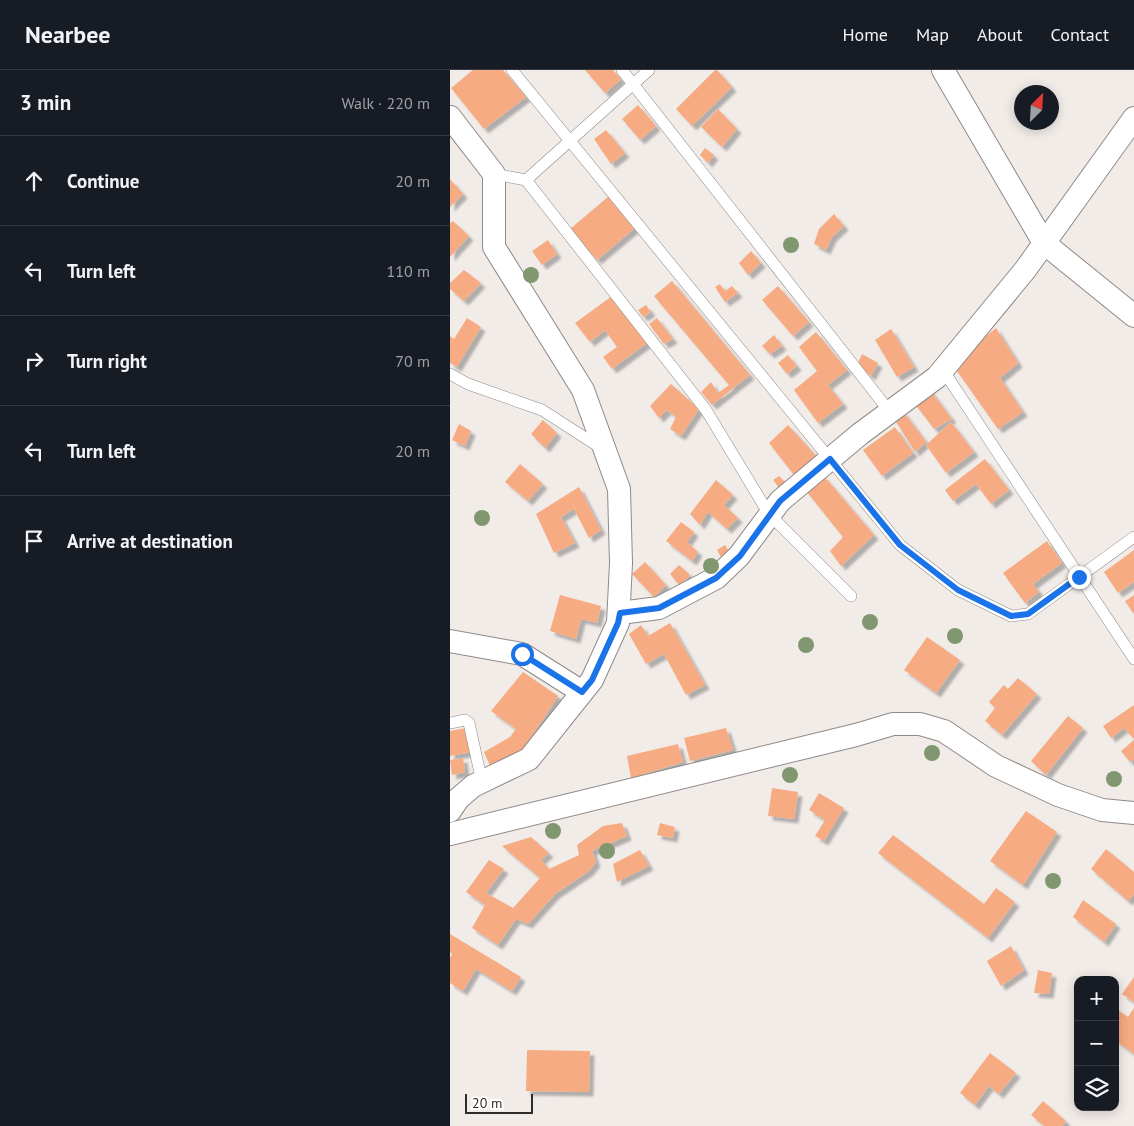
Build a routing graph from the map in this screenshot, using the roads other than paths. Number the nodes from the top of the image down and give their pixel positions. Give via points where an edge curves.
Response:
1 (512, 70) edge
2 (622, 70) edge
3 (648, 70) edge
4 (943, 70) edge
5 (634, 83) junction
6 (450, 117) edge
7 (1134, 118) edge
8 (569, 141) junction
9 (494, 174) junction
10 (526, 180) junction
11 (1044, 243) junction
12 (1134, 316) edge
13 (943, 370) junction
14 (450, 374) edge
15 (890, 412) junction
16 (605, 450) junction
17 (830, 459) junction
18 (769, 514) junction
19 (1134, 536) edge
20 (1079, 577) junction
21 (850, 596) dead end
22 (620, 613) junction
23 (450, 641) edge
24 (1134, 659) edge
25 (582, 692) junction
26 (450, 723) edge
27 (482, 782) junction
28 (450, 811) edge
29 (1134, 813) edge
30 (450, 834) edge

1 - 8 lane
2 - 5 lane
3 - 5 lane
4 - 11 street
5 - 8 lane
5 - 15 lane
6 - 9 street
7 - 11 street
8 - 10 lane
8 - 17 lane
9 - 10 lane
9 - 16 street via 494,247 583,390
10 - 18 lane via 706,410
11 - 12 street
11 - 13 street
13 - 15 street
13 - 20 lane
14 - 16 lane via 468,384 542,410
15 - 17 street
16 - 22 street via 619,489
17 - 18 street
17 - 20 lane via 900,545 958,590 1011,616 1028,614
18 - 21 lane
18 - 22 street via 740,556 716,578 659,608
19 - 20 lane
20 - 24 lane
22 - 25 street via 592,680
23 - 25 street via 522,654
25 - 27 street via 529,758
26 - 27 lane via 465,720 469,723
27 - 28 street via 458,799
29 - 30 street via 1102,810 1058,795 996,766 944,731 920,724 893,724

